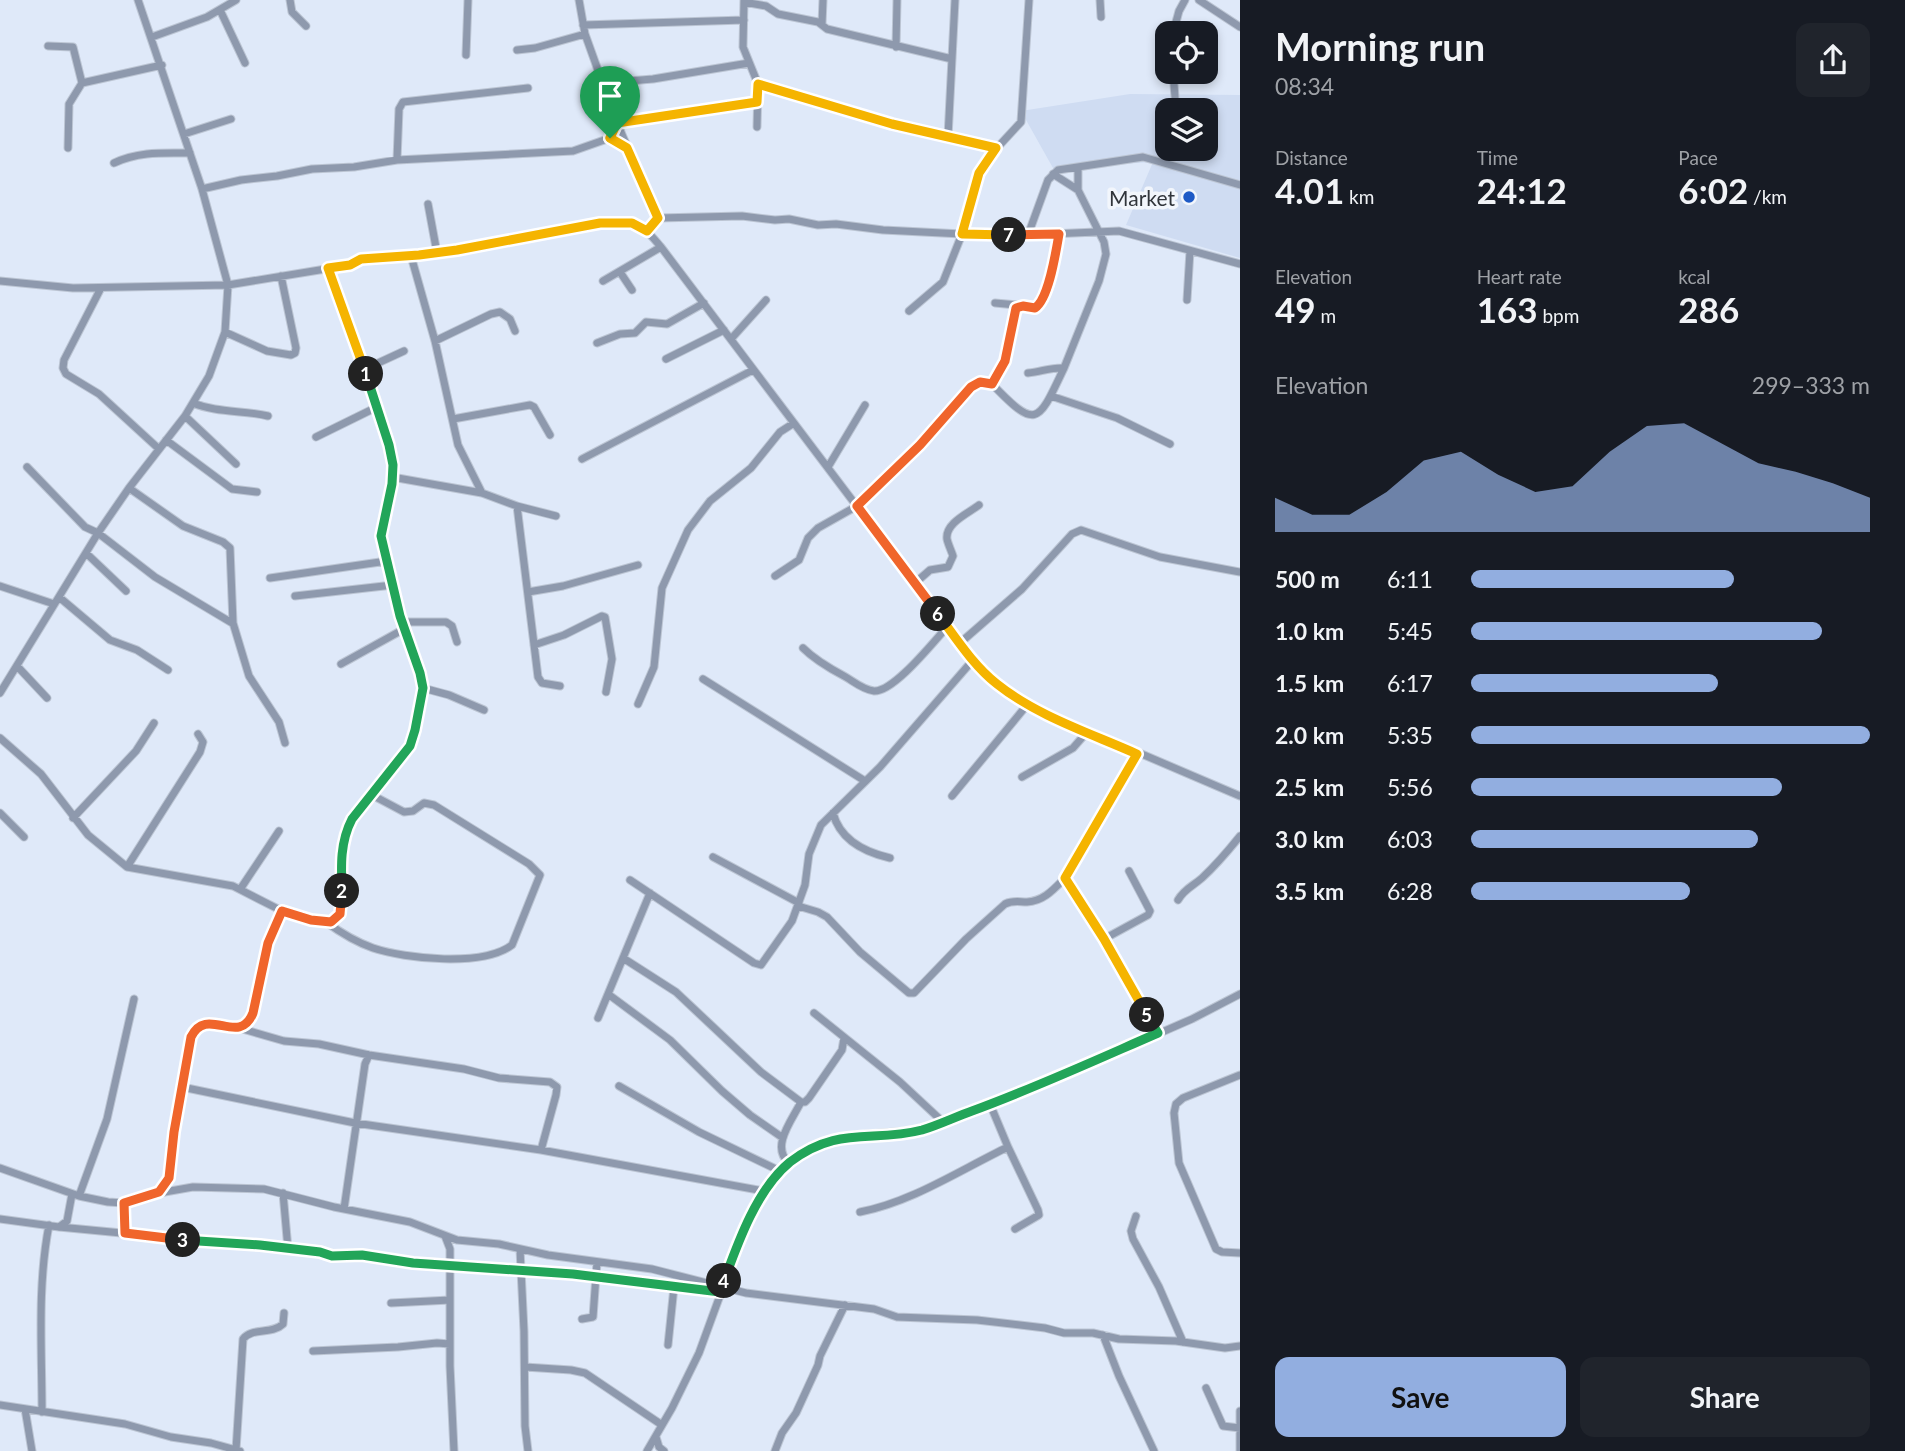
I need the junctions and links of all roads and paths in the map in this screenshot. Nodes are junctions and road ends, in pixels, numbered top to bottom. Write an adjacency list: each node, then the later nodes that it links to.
1 (138, 0): 23 (street)
2 (236, 0): 14 (street)
3 (290, 0): 20 (street)
4 (468, 0): 27 (street)
5 (579, 0): 19 (street)
6 (823, 0): 18 (street)
7 (897, 0): 25 (street)
8 (955, 0): 28 (street)
9 (1029, 0): 47 (street)
10 (1100, 0): 15 (street)
11 (1185, 0): 17 (street)
12 (1199, 0): 21 (street)
13 (744, 1): 16 (street); 18 (street)
14 (220, 10): 23 (street); 30 (street)
15 (1101, 18)
16 (744, 20): 19 (street); 29 (street)
17 (1176, 21)
18 (822, 24): 25 (street)
19 (583, 25): 22 (street)
20 (306, 26)
21 (1240, 27)
22 (585, 34): 26 (street); 33 (street)
23 (152, 37): 31 (street)
24 (48, 46): 32 (street)
25 (896, 47): 28 (street)
26 (517, 51)
27 (466, 55)
28 (952, 59): 43 (street)
29 (749, 63): 33 (street); 34 (street)
30 (245, 64)
31 (162, 65): 32 (street); 42 (street)
32 (82, 83): 45 (street)
33 (604, 83): 40 (street)
34 (758, 84): 38 (street); 43 (street)
35 (1174, 84): 37 (street)
36 (528, 88): 49 (street)
37 (1175, 97)
38 (757, 102): 40 (street); 41 (street)
39 (231, 119): 42 (street)
40 (617, 123): 44 (street); 46 (street)
41 (757, 127)
42 (184, 134): 48 (street)
43 (948, 137): 47 (street)
44 (610, 138): 46 (street); 49 (street)
45 (68, 148)
46 (627, 148): 57 (street)
47 (996, 148): 60 (street)
48 (190, 152): 50 (street); 54 (street)
49 (397, 160): 54 (street)
50 (114, 163)
51 (1078, 167): 52 (street); 53 (street); 55 (street)
52 (1053, 174): 55 (street); 62 (street)
53 (1240, 185)
54 (202, 189): 73 (street)
55 (1078, 190): 59 (street)
56 (428, 204): 65 (street)
57 (658, 218): 58 (street); 60 (street)
58 (647, 231): 63 (street); 65 (street)
59 (1099, 232): 61 (street); 64 (street); 90 (street)
60 (962, 234): 62 (street); 81 (street)
61 (1059, 234): 62 (street); 80 (street)
62 (1028, 235)
63 (661, 247): 69 (street); 78 (street)
64 (1190, 251): 67 (street); 77 (street)
65 (437, 253): 66 (street)
66 (411, 256): 68 (street); 86 (street)
67 (1240, 264)
68 (328, 268): 70 (street); 91 (street)
69 (620, 272): 72 (street); 75 (street)
70 (281, 276): 73 (street); 84 (street)
71 (0, 281): 74 (street)
72 (603, 281)
73 (228, 285): 74 (street); 84 (street)
74 (101, 288): 107 (street)
75 (632, 290)
76 (766, 300): 85 (street)
77 (1187, 300)
78 (704, 303): 82 (street); 87 (street)
79 (995, 303): 80 (street)
80 (1019, 307): 94 (street)
81 (909, 311)
82 (724, 330): 85 (street); 89 (street)
83 (515, 331): 86 (street)
84 (225, 332): 96 (street)
85 (731, 339): 92 (street)
86 (435, 341): 101 (street)
87 (597, 343)
88 (404, 351): 91 (street)
89 (666, 359)
90 (1064, 368): 93 (street); 95 (street)
91 (365, 369): 98 (street)
92 (753, 370): 102 (street); 108 (street)
93 (1028, 373)
94 (992, 384): 95 (street); 118 (street)
95 (1051, 396): 106 (street)
96 (193, 403): 99 (street); 100 (street)
97 (865, 405): 111 (street)
98 (375, 408): 104 (street); 112 (street)
99 (185, 416): 105 (street); 109 (street)
100 (268, 416)
101 (453, 419): 103 (street); 115 (street)
102 (794, 423): 111 (street); 151 (street)
103 (550, 435)
104 (316, 437)
105 (166, 440): 107 (street); 114 (street)
106 (1170, 444)
107 (159, 449): 113 (street)
108 (582, 459)
109 (236, 464)
110 (27, 467): 120 (street)
111 (828, 467): 118 (street)
112 (392, 477): 115 (street); 122 (street)
113 (129, 488): 120 (street); 134 (street)
114 (257, 492)
115 (482, 493): 117 (street)
116 (979, 505): 127 (street)
117 (517, 506): 119 (street); 131 (street)
118 (857, 506): 125 (street); 127 (street)
119 (556, 516)
120 (98, 533): 121 (street); 134 (street)
121 (86, 553): 130 (street); 133 (street)
122 (387, 561): 126 (street); 128 (street)
123 (638, 565): 131 (street)
124 (1240, 572): 138 (street)
125 (775, 576)
126 (270, 578)
127 (915, 583): 136 (street)
128 (393, 584): 132 (street); 135 (street)
129 (0, 586): 133 (street)
130 (126, 591)
131 (528, 592): 139 (street)
132 (295, 596)
133 (57, 601): 143 (street); 144 (street)
134 (233, 624): 158 (street)
135 (403, 625): 137 (street); 142 (street); 147 (street)
136 (948, 626): 138 (street); 140 (street)
137 (457, 642)
138 (960, 643): 141 (street)
139 (534, 645): 146 (street); 148 (street)
140 (803, 648)
141 (973, 660): 152 (street); 161 (street)
142 (341, 664)
143 (17, 666): 149 (street); 150 (street)
144 (168, 670)
145 (703, 679): 161 (street)
146 (560, 686)
147 (423, 688): 153 (street); 162 (street)
148 (606, 692)
149 (0, 694)
150 (47, 698)
151 (638, 704)
152 (1027, 705): 155 (street); 163 (street)
153 (484, 710)
154 (155, 723): 167 (street)
155 (1087, 732): 159 (street); 160 (street)
156 (198, 734): 173 (street)
157 (0, 738): 167 (street)
158 (285, 743)
159 (1137, 754): 164 (street); 175 (street)
160 (1022, 778)
161 (865, 781): 166 (street)
162 (372, 795): 182 (street); 182 (street)
163 (952, 796)
164 (1240, 796)
165 (0, 813): 170 (street)
166 (833, 813): 172 (street); 180 (street)
167 (73, 818): 173 (street)
168 (279, 831): 177 (street)
169 (1240, 836): 179 (street)
170 (24, 838)
171 (713, 857): 180 (street)
172 (890, 858)
173 (127, 867): 177 (street)
174 (1129, 871): 183 (street)
175 (1065, 878): 180 (street); 183 (street)
176 (630, 880): 178 (street)
177 (241, 888): 181 (street)
178 (650, 893): 180 (street); 184 (street)
179 (1178, 900)
180 (799, 905)
181 (282, 911): 182 (street); 190 (street)
182 (325, 922)
183 (1104, 939): 193 (street)
184 (623, 958): 185 (street); 203 (street)
185 (608, 994): 189 (street); 207 (street)
186 (1240, 994): 193 (street)
187 (134, 999): 218 (street)
188 (814, 1013): 194 (street)
189 (598, 1018)
190 (247, 1023): 191 (street); 192 (street)
191 (239, 1028): 192 (street); 202 (street)
192 (254, 1033): 197 (street)
193 (1158, 1033): 204 (street)
194 (844, 1038): 195 (street); 196 (street)
195 (853, 1045): 196 (street); 205 (street)
196 (842, 1050): 203 (street)
197 (359, 1052): 198 (street); 199 (street)
198 (369, 1055): 199 (street); 209 (street)
199 (365, 1064): 206 (street)
200 (1240, 1075): 235 (street)
201 (619, 1086): 212 (street)
202 (182, 1087): 206 (street); 213 (street)
203 (801, 1102): 207 (street)
204 (990, 1104): 205 (street); 208 (street)
205 (943, 1122): 210 (street)
206 (355, 1123): 209 (street); 220 (street)
207 (783, 1138): 210 (street)
208 (1008, 1147): 221 (street); 228 (street)
209 (541, 1150): 215 (street)
210 (789, 1163): 212 (street)
211 (0, 1168): 218 (street)
212 (780, 1171): 215 (street)
213 (169, 1178): 214 (street); 216 (street)
214 (182, 1188): 216 (street); 217 (street)
215 (764, 1191): 241 (street)
216 (159, 1192): 219 (street)
217 (283, 1193): 220 (street); 232 (street)
218 (76, 1195): 219 (street); 224 (street)
219 (124, 1203): 229 (street)
220 (344, 1209): 230 (street)
221 (860, 1212)
222 (1136, 1216): 250 (street)
223 (0, 1219): 225 (street)
224 (67, 1221): 226 (street); 227 (street)
225 (49, 1225): 226 (street); 260 (street)
226 (60, 1227): 227 (street)
227 (74, 1229): 229 (street)
228 (1015, 1229)
229 (125, 1233): 232 (street)
230 (445, 1236): 231 (street); 233 (street)
231 (457, 1240): 233 (street); 234 (street)
232 (288, 1249): 237 (street)
233 (450, 1249): 237 (street)
234 (520, 1249): 236 (street); 238 (street)
235 (1240, 1253)
236 (597, 1262): 239 (street); 241 (street)
237 (450, 1264): 238 (street); 242 (street)
238 (520, 1271): 239 (street); 255 (street)
239 (596, 1276): 240 (street); 248 (street)
240 (674, 1287): 241 (street); 252 (street)
241 (721, 1289): 244 (street); 261 (street)
242 (450, 1300): 243 (street); 251 (street)
243 (391, 1303)
244 (833, 1304): 245 (street); 247 (street)
245 (845, 1305): 247 (street); 249 (street)
246 (284, 1313): 265 (street)
247 (840, 1315): 270 (street)
248 (582, 1319)
249 (1103, 1335): 250 (street); 271 (street)
250 (1183, 1342): 253 (street)
251 (450, 1344): 254 (street); 268 (street)
252 (668, 1345)
253 (1240, 1346)
254 (313, 1351)
255 (525, 1367): 261 (street); 269 (street)
256 (1206, 1388): 262 (street)
257 (0, 1405): 258 (street)
258 (25, 1409): 260 (street); 267 (street)
259 (1240, 1411): 262 (street)
260 (42, 1412): 265 (street)
261 (662, 1425): 263 (street)
262 (1240, 1428): 272 (street)
263 (656, 1437): 264 (street); 266 (street)
264 (662, 1449): 266 (street)
265 (238, 1450)
266 (648, 1450)
267 (33, 1451)
268 (454, 1451)
269 (528, 1451)
270 (775, 1451)
271 (1154, 1451)
272 (1240, 1451)

